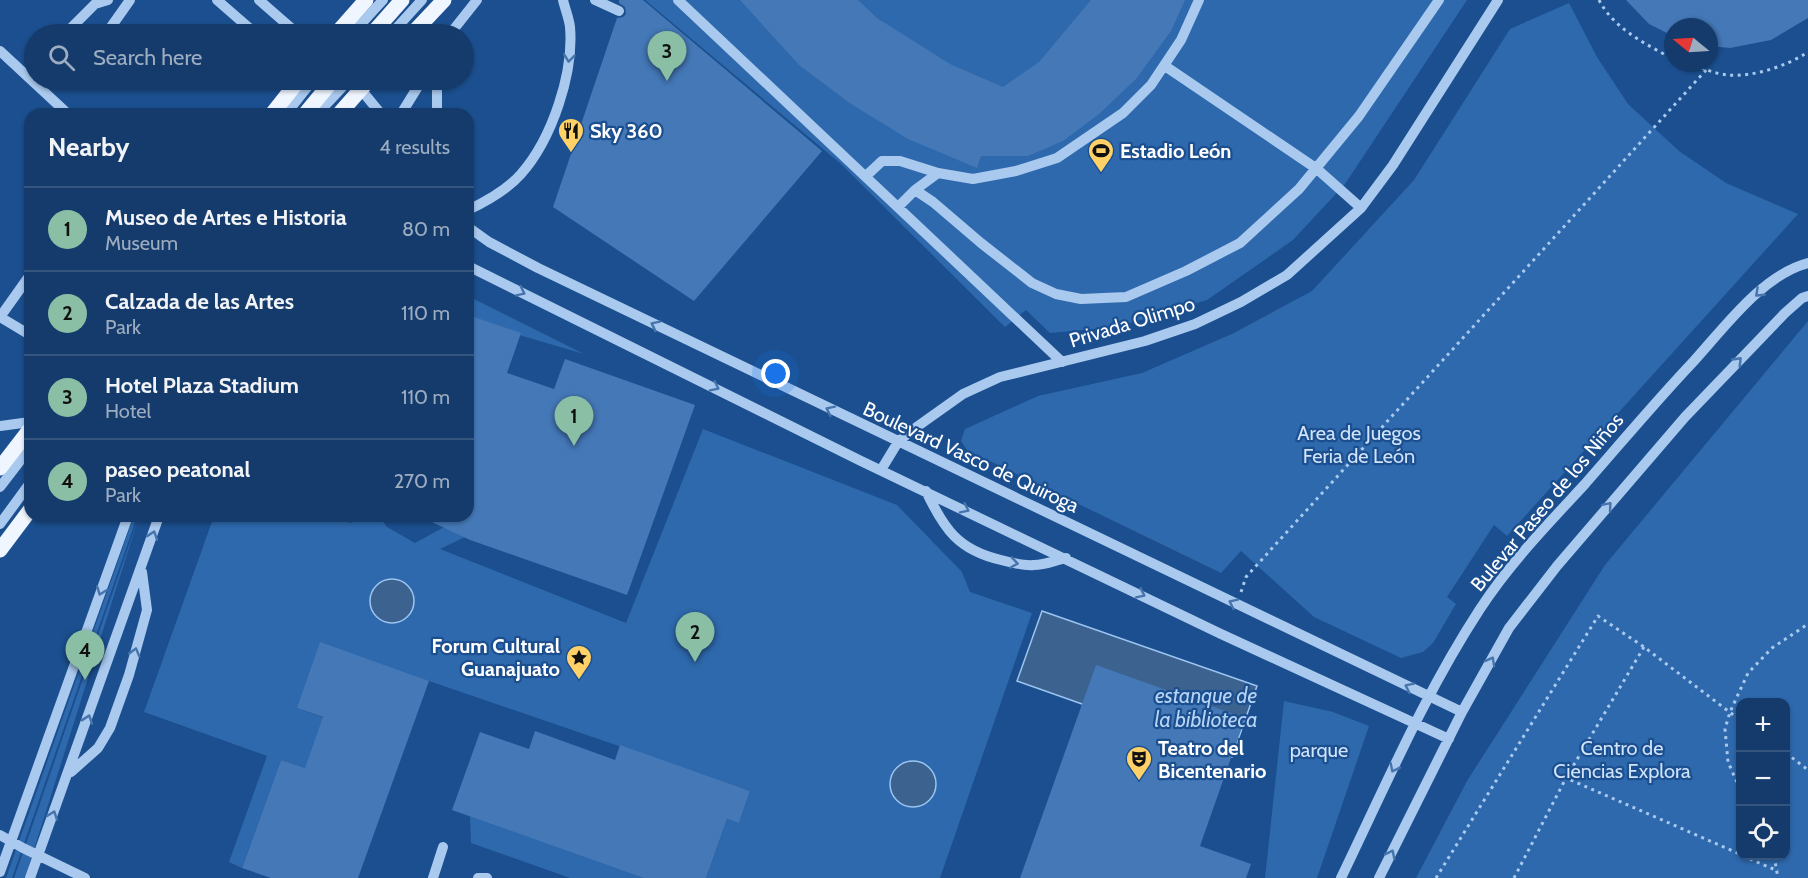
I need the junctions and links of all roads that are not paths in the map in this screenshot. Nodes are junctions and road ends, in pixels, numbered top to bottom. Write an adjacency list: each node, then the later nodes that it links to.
1 (110, 0): 16 (street); 18 (street)
2 (217, 0): 20 (street)
3 (259, 0): 21 (street)
4 (366, 0): 22 (main road)
5 (383, 0): 23 (street)
6 (402, 0): 24 (main road)
7 (422, 0): 25 (street)
8 (444, 0): 26 (main road)
9 (477, 0): 27 (street)
10 (563, 0): 55 (street, one-way to 55)
11 (595, 0): 17 (street)
12 (678, 0): 53 (street)
13 (1199, 0): 29 (street)
14 (1439, 0): 51 (street)
15 (1498, 0): 57 (street, Privada Olimpo)
16 (128, 3): 19 (street)
17 (619, 11)
18 (75, 24)
19 (113, 24)
20 (245, 24)
21 (287, 24)
22 (345, 24)
23 (361, 24)
24 (381, 24)
25 (400, 24)
26 (421, 24)
27 (458, 24)
28 (0, 51): 30 (street)
29 (1165, 66): 51 (street); 52 (street)
30 (24, 73)
31 (42, 90): 41 (street)
32 (296, 90): 42 (main road)
33 (300, 90): 43 (street)
34 (307, 90): 44 (street)
35 (326, 90): 45 (main road)
36 (346, 90): 46 (street)
37 (353, 90): 47 (main road)
38 (364, 90): 48 (street)
39 (416, 90): 49 (street)
40 (437, 90): 50 (street)
41 (62, 108)
42 (278, 108)
43 (289, 108)
44 (311, 108)
45 (315, 108)
46 (318, 108)
47 (343, 108)
48 (377, 108)
49 (405, 108)
50 (436, 108)
51 (1317, 169): 54 (street); 57 (street)
52 (938, 173): 53 (street); 54 (street)
53 (866, 176): 56 (street)
54 (915, 190): 56 (street)
55 (474, 207)
56 (898, 207): 65 (street)
57 (1361, 208): 65 (street, Privada Olimpo)
58 (474, 231): 69 (street, Boulevard Vasco de Quiroga, one-way to 58)
59 (1808, 263): 83 (street, Bulevar Paseo de los Niños, one-way to 83)
60 (474, 269): 72 (street, one-way to 72)
61 (24, 283): 63 (street)
62 (1808, 296): 84 (street, one-way to 62)
63 (0, 317): 64 (street)
64 (24, 331)
65 (1062, 362): 69 (street, Privada Olimpo)
66 (24, 423): 67 (street)
67 (0, 426)
68 (24, 437): 71 (main road)
69 (898, 442): 72 (street, Privada Olimpo); 83 (street, Boulevard Vasco de Quiroga, one-way to 69)
70 (24, 456): 73 (street)
71 (0, 468)
72 (881, 470): 75 (street)
73 (0, 487)
74 (24, 491): 79 (street)
75 (926, 491): 81 (street, one-way to 81); 81 (street, one-way to 81)
76 (24, 518): 80 (main road)
77 (126, 522): 89 (street, one-way to 89)
78 (157, 522): 82 (street, one-way to 78)
79 (0, 524)
80 (0, 550)
81 (1066, 558): 85 (street, one-way to 85)
82 (141, 568): 87 (street, one-way to 82); 87 (street, one-way to 82)
83 (1428, 696): 84 (street, Boulevard Vasco de Quiroga); 85 (street, Bulevar Paseo de los Niños)
84 (1462, 712): 86 (street)
85 (1415, 725): 86 (street); 98 (street, Bulevar Paseo de los Niños, one-way to 98)
86 (1449, 739): 99 (street, one-way to 86)
87 (69, 774): 91 (street, one-way to 87)
88 (0, 835): 89 (street)
89 (11, 842): 91 (street); 92 (street)
90 (443, 847): 95 (street)
91 (38, 856): 93 (street); 94 (street)
92 (0, 872)
93 (30, 878)
94 (85, 878)
95 (433, 878)
96 (478, 878): 97 (street)
97 (487, 878)
98 (1341, 878)
99 (1379, 878)

